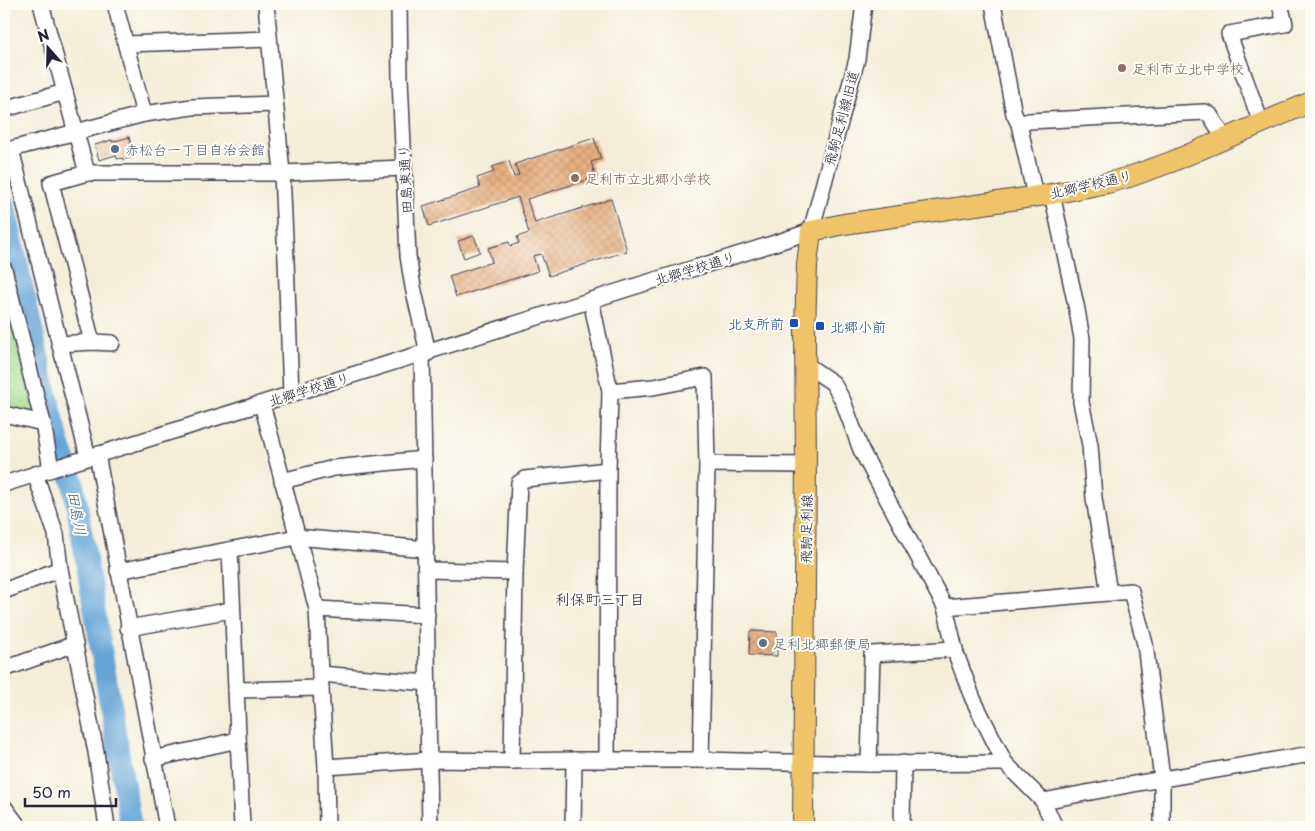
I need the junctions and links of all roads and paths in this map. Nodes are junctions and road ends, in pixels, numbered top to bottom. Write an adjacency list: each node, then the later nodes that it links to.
1 (41, 4): 10 (street)
2 (115, 4): 9 (street)
3 (266, 4): 8 (street)
4 (399, 4): 20 (street, 田島東通り)
5 (864, 4): 24 (street, 飛駒足利線旧道)
6 (993, 4): 16 (street)
7 (1280, 4): 15 (street)
8 (269, 38): 9 (street); 12 (street)
9 (126, 44): 14 (street)
10 (65, 92): 13 (street); 17 (street)
11 (1311, 102): 15 (main road, 北郷学校通り)
12 (275, 104): 14 (street); 22 (street)
13 (4, 109)
14 (144, 114): 17 (street)
15 (1261, 123): 18 (main road, 北郷学校通り)
16 (1019, 124): 18 (street); 23 (street)
17 (76, 132): 19 (street); 21 (street)
18 (1225, 139): 23 (main road, 北郷学校通り)
19 (6, 151): 29 (street)
20 (404, 168): 22 (street); 30 (street, 田島東通り)
21 (87, 173): 22 (street); 27 (street)
22 (282, 173): 33 (street)
23 (1044, 195): 24 (main road, 北郷学校通り); 54 (street)
24 (811, 231): 26 (street, 北郷学校通り); 31 (main road, 飛駒足利線)
25 (4, 269): 36 (street)
26 (590, 300): 30 (street, 北郷学校通り); 32 (street)
27 (92, 342): 28 (street); 29 (street)
28 (112, 343)
29 (60, 344): 37 (street)
30 (425, 353): 33 (street, 北郷学校通り); 38 (street, 田島東通り)
31 (805, 364): 40 (main road, 飛駒足利線); 55 (street)
32 (610, 391): 39 (street); 42 (street)
33 (291, 395): 34 (street, 北郷学校通り)
34 (262, 404): 37 (street, 北郷学校通り); 44 (street)
35 (4, 414): 36 (street)
36 (43, 423): 41 (street)
37 (89, 457): 41 (street, 北郷学校通り); 51 (street)
38 (424, 458): 44 (street); 47 (street, 田島東通り)
39 (707, 464): 40 (street); 72 (street)
40 (806, 465): 74 (main road, 飛駒足利線)
41 (53, 468): 43 (street)
42 (608, 470): 52 (street); 71 (street)
43 (34, 474): 45 (street); 49 (street)
44 (282, 481): 46 (street)
45 (4, 484)
46 (297, 537): 47 (street); 48 (street); 56 (street)
47 (426, 549): 50 (street, 田島東通り)
48 (230, 550): 51 (street); 57 (street)
49 (60, 569): 53 (street); 60 (street)
50 (426, 570): 52 (street); 58 (street, 田島東通り)
51 (118, 571): 59 (street)
52 (515, 572): 73 (street)
53 (4, 591)
54 (1109, 593): 55 (street); 79 (street)
55 (945, 608): 61 (street)
56 (317, 609): 58 (street); 63 (street)
57 (232, 610): 59 (street); 65 (street)
58 (427, 615): 64 (street, 田島東通り)
59 (128, 628): 68 (street)
60 (76, 644): 62 (street); 85 (street)
61 (955, 650): 76 (street); 77 (street)
62 (4, 669)
63 (320, 681): 64 (street); 65 (street); 78 (street)
64 (428, 683): 69 (street, 田島東通り)
65 (236, 690): 66 (street)
66 (238, 740): 68 (street); 87 (street)
67 (1311, 754): 79 (street)
68 (153, 759): 86 (street)
69 (429, 760): 73 (street); 78 (street); 89 (street, 田島東通り)
70 (574, 760): 71 (street); 73 (street); 90 (street)
71 (606, 760): 72 (street)
72 (701, 760): 74 (street)
73 (512, 761)
74 (803, 762): 77 (street); 91 (main road, 飛駒足利線)
75 (904, 763): 76 (street); 77 (street); 92 (street)
76 (1006, 763): 80 (street)
77 (869, 764)
78 (326, 767): 88 (street)
79 (1162, 779): 80 (street); 94 (street)
80 (1043, 801): 93 (street)
81 (4, 807): 84 (street)
82 (4, 812): 83 (street)
83 (10, 827)
84 (20, 827)
85 (107, 827)
86 (167, 827)
87 (242, 827)
88 (327, 827)
89 (430, 827)
90 (573, 827)
91 (803, 827)
92 (902, 827)
93 (1055, 827)
94 (1162, 827)

